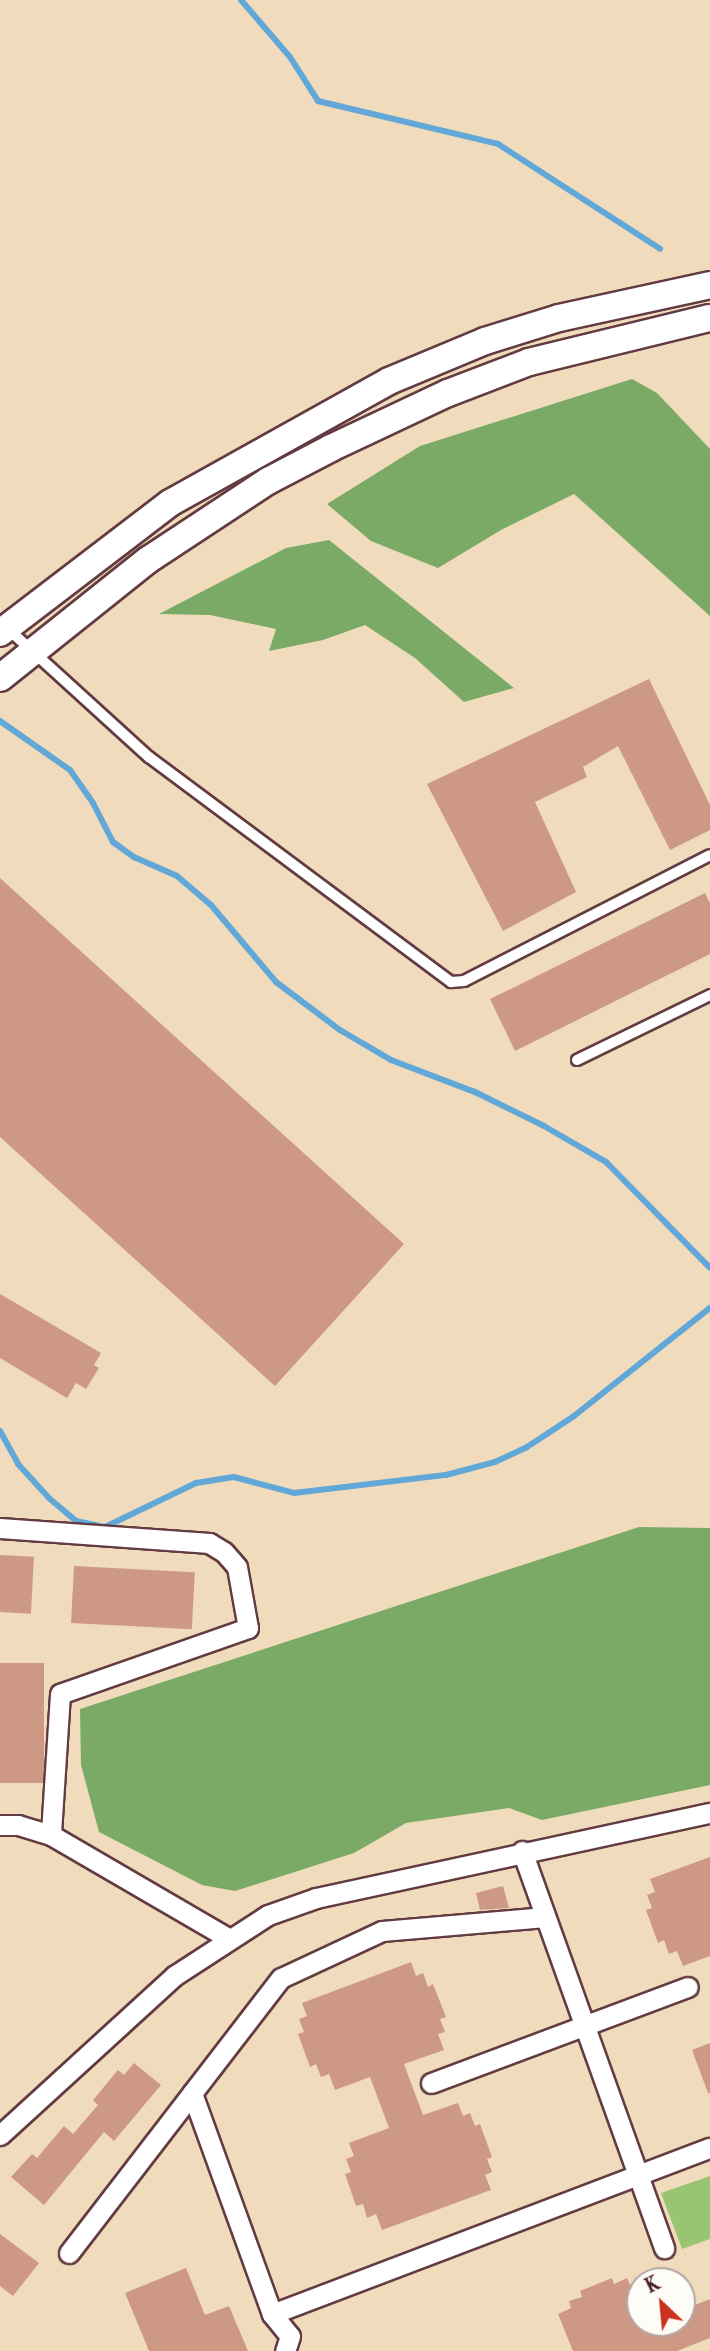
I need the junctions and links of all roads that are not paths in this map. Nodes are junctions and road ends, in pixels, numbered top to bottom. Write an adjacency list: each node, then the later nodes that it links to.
1 (710, 285): 3 (street)
2 (710, 318): 4 (street)
3 (4, 630): 4 (lane)
4 (32, 652): 5 (street); 6 (lane)
5 (0, 678)
6 (710, 855)
7 (710, 995): 8 (lane)
8 (577, 1060)
9 (0, 1528): 12 (street)
10 (710, 1812): 13 (street)
11 (0, 1825): 12 (street)
12 (51, 1835): 15 (street)
13 (522, 1851): 14 (street); 15 (street)
14 (545, 1917): 17 (street); 19 (street)
15 (228, 1938): 20 (street)
16 (688, 1987): 17 (street)
17 (584, 2026): 18 (street); 22 (street)
18 (431, 2083)
19 (192, 2093): 24 (street); 25 (street)
20 (0, 2135)
21 (710, 2148): 22 (street)
22 (638, 2176): 23 (street); 25 (street)
23 (664, 2248)
24 (69, 2253)
25 (272, 2314): 26 (street)
26 (285, 2351)

